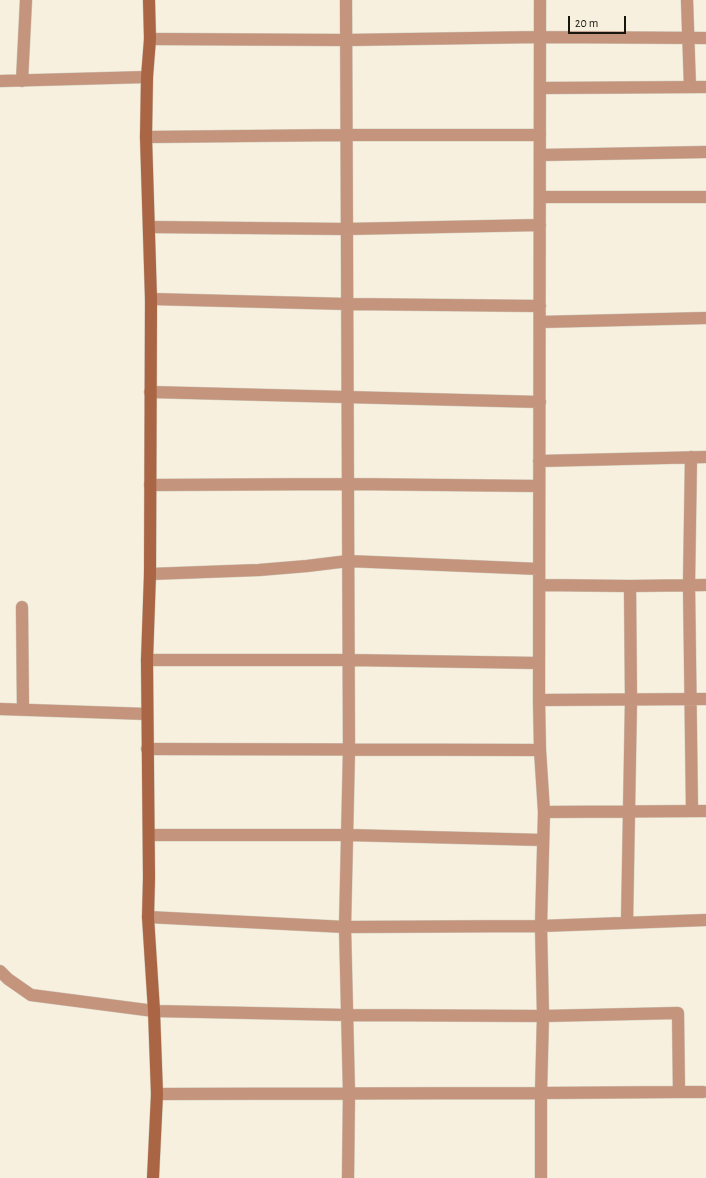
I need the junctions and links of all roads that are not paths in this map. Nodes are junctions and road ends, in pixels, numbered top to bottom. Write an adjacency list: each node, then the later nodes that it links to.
1 (26, 0): 13 (street)
2 (149, 0): 9 (street)
3 (346, 0): 10 (street)
4 (540, 0): 6 (street)
5 (687, 0): 7 (street)
6 (540, 37): 7 (street); 10 (street); 16 (street)
7 (689, 38): 8 (street); 14 (street)
8 (706, 38)
9 (150, 39): 10 (street); 11 (street)
10 (347, 40): 17 (street)
11 (147, 77): 13 (street); 19 (street)
12 (0, 81): 13 (street)
13 (22, 81)
14 (690, 87): 15 (street); 16 (street)
15 (706, 87)
16 (540, 88): 18 (street)
17 (346, 134): 18 (street); 19 (street); 26 (street)
18 (540, 135): 21 (street)
19 (146, 138): 25 (street)
20 (706, 152): 21 (street)
21 (540, 155): 23 (street)
22 (706, 196): 23 (street)
23 (540, 197): 24 (street)
24 (540, 224): 26 (street); 29 (street)
25 (149, 227): 26 (street); 27 (street)
26 (346, 229): 28 (street)
27 (151, 299): 28 (street); 32 (street)
28 (347, 304): 29 (street); 33 (street)
29 (540, 306): 31 (street)
30 (706, 318): 31 (street)
31 (540, 322): 34 (street)
32 (150, 392): 33 (street); 39 (street)
33 (347, 397): 34 (street); 38 (street)
34 (540, 402): 37 (street)
35 (690, 457): 36 (street); 37 (street); 44 (street)
36 (706, 457)
37 (539, 462): 40 (street)
38 (347, 484): 39 (street); 40 (street); 41 (street)
39 (150, 485): 43 (street)
40 (539, 486): 42 (street)
41 (348, 561): 42 (street); 43 (street); 50 (street)
42 (539, 569): 45 (street)
43 (150, 574): 49 (street)
44 (689, 584): 46 (street); 47 (street); 52 (street)
45 (539, 585): 47 (street); 51 (street)
46 (706, 585)
47 (630, 586): 55 (street)
48 (22, 607): 57 (street)
49 (147, 660): 50 (street); 58 (street)
50 (348, 660): 51 (street); 60 (street)
51 (539, 663): 54 (street)
52 (690, 698): 53 (street); 55 (street); 63 (street)
53 (706, 699)
54 (539, 700): 55 (street); 61 (street)
55 (630, 700): 62 (street)
56 (0, 709): 57 (street)
57 (23, 710): 58 (street)
58 (147, 714): 59 (street)
59 (147, 749): 60 (street); 66 (street)
60 (349, 750): 61 (street); 67 (street)
61 (540, 750): 65 (street)
62 (628, 811): 63 (street); 65 (street); 71 (street)
63 (692, 811): 64 (street)
64 (706, 811)
65 (544, 812): 68 (street)
66 (149, 835): 67 (street); 69 (street)
67 (347, 835): 68 (street); 73 (street)
68 (543, 840): 72 (street)
69 (148, 917): 73 (street); 75 (street)
70 (706, 920): 71 (street)
71 (627, 923): 72 (street)
72 (541, 926): 73 (street); 77 (street)
73 (345, 927): 76 (street)
74 (0, 971): 75 (street)
75 (154, 1011): 76 (street); 81 (street)
76 (347, 1015): 77 (street); 80 (street)
77 (543, 1016): 78 (street); 82 (street)
78 (679, 1092): 79 (street); 82 (street)
79 (703, 1092)
80 (349, 1093): 81 (street); 82 (street); 84 (street)
81 (157, 1094): 83 (street)
82 (541, 1094): 85 (street)
83 (153, 1178)
84 (348, 1178)
85 (541, 1178)

